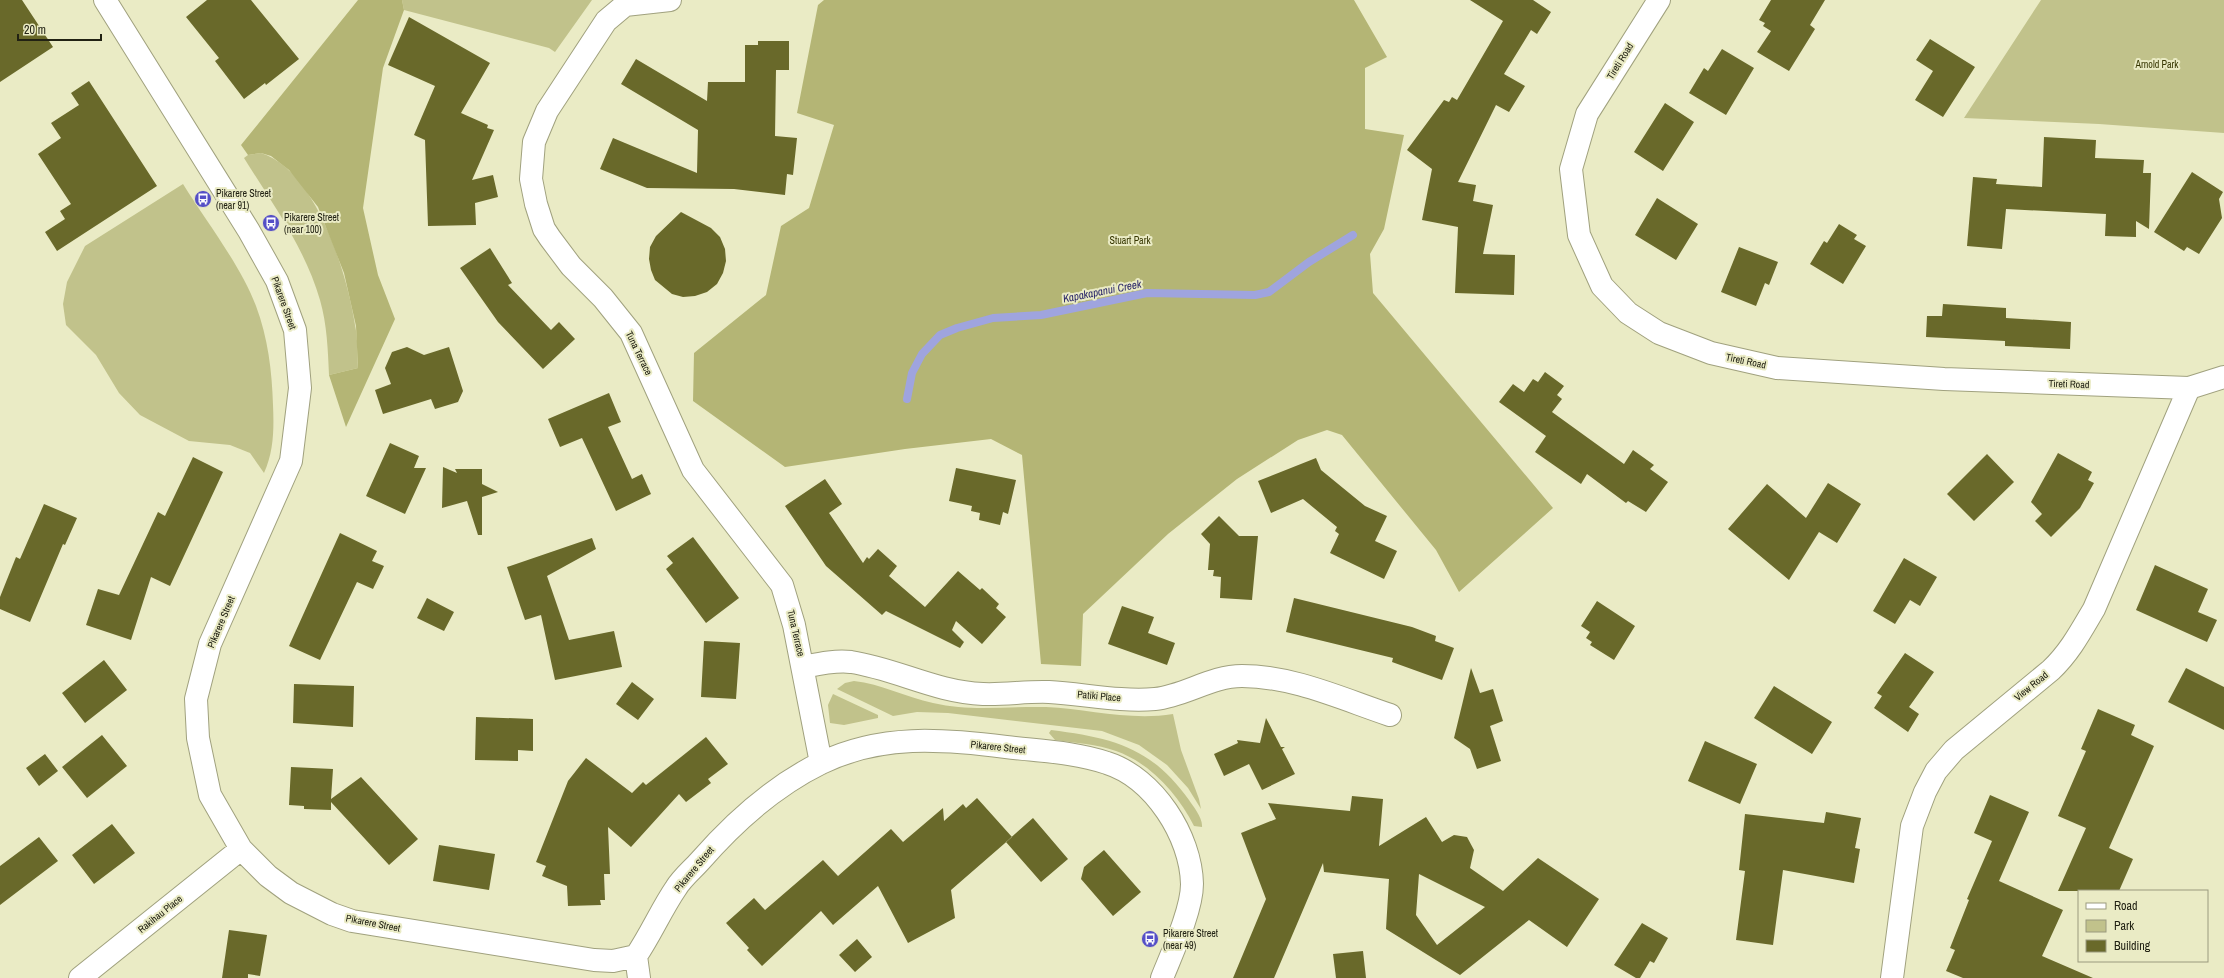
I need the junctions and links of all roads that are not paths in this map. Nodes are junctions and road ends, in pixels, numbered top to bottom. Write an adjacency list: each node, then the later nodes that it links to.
1 (105, 0): 9 (street, Pikarere Street)
2 (670, 0): 6 (street, Tuna Terrace)
3 (1659, 0): 5 (street, Tireti Road)
4 (2224, 377): 5 (street, Tireti Road)
5 (2189, 388): 14 (street, View Road)
6 (803, 667): 7 (street, Patiki Place); 8 (street, Tuna Terrace)
7 (1390, 715)
8 (822, 763): 10 (street, Pikarere Street); 13 (street, Pikarere Street)
9 (241, 849): 10 (street, Pikarere Street); 11 (street, Rakihau Place)
10 (636, 956): 12 (street)
11 (80, 978)
12 (638, 978)
13 (1162, 978)
14 (1892, 978)

